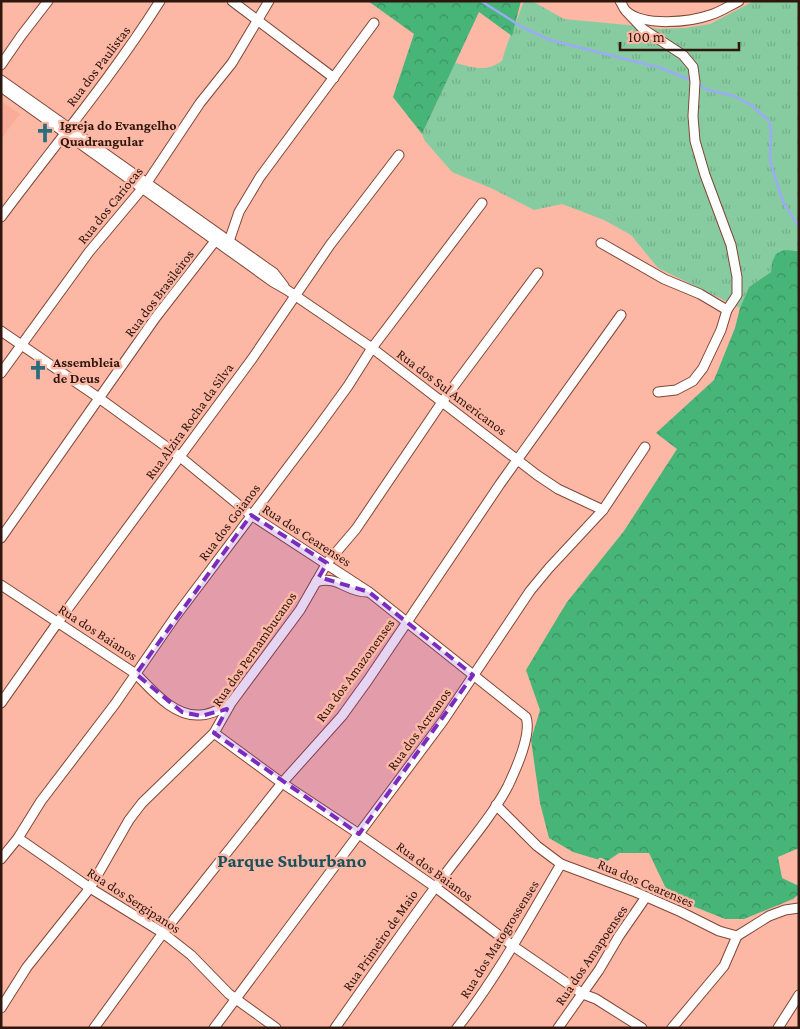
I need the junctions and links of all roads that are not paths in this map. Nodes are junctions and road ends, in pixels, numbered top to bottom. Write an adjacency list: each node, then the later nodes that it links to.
1 (48, 1): 10 (street)
2 (160, 1): 14 (street, Rua dos Paulistas)
3 (232, 1): 8 (street)
4 (269, 1): 8 (street, Rua dos Cariocas)
5 (620, 1): 7 (street)
6 (738, 1): 7 (street)
7 (627, 12): 24 (street)
8 (257, 20): 11 (street); 16 (street, Rua dos Cariocas)
9 (374, 23): 11 (street)
10 (1, 65)
11 (334, 78): 21 (street)
12 (1, 80): 14 (street, Rua dos Sul Americanos)
13 (1, 87): 14 (street, Rua dos Sul Americanos)
14 (67, 130): 16 (street, Rua dos Sul Americanos); 18 (street, Rua dos Paulistas)
15 (399, 155): 23 (street, Rua Alzira Rocha da Silva)
16 (144, 186): 19 (street, Rua dos Sul Americanos); 27 (street, Rua dos Cariocas)
17 (482, 202): 28 (street, Rua dos Goianos)
18 (1, 218)
19 (217, 238): 21 (street, Rua dos Sul Americanos); 31 (street, Rua dos Brasileiros)
20 (601, 242): 24 (street)
21 (227, 245): 23 (street, Rua dos Sul Americanos)
22 (538, 273): 32 (street, Rua dos Pernambucanos)
23 (296, 296): 28 (street, Rua dos Sul Americanos); 34 (street, Rua Alzira Rocha da Silva)
24 (727, 310): 30 (street)
25 (621, 314): 35 (street, Rua dos Amazonenses)
26 (1, 331): 27 (street, Rua dos Cearenses)
27 (22, 345): 29 (street, Rua dos Cariocas); 31 (street, Rua dos Cearenses)
28 (372, 348): 32 (street, Rua dos Sul Americanos); 37 (street, Rua dos Goianos)
29 (1, 373)
30 (658, 392)
31 (99, 398): 34 (street, Rua dos Cearenses); 38 (street, Rua dos Brasileiros)
32 (442, 402): 35 (street, Rua dos Sul Americanos); 39 (street, Rua dos Pernambucanos)
33 (646, 447): 36 (street, Rua dos Acreanos)
34 (180, 456): 37 (street, Rua dos Cearenses); 43 (street, Rua Alzira Rocha da Silva)
35 (518, 460): 36 (street, Rua dos Sul Americanos); 44 (street, Rua dos Amazonenses)
36 (603, 510): 46 (street, Rua dos Acreanos)
37 (251, 516): 39 (street, Rua dos Cearenses); 45 (street, Rua dos Goianos)
38 (1, 538)
39 (327, 563): 40 (street, Rua dos Pernambucanos); 42 (street, Rua dos Cearenses)
40 (316, 582): 42 (street); 48 (street, Rua dos Pernambucanos)
41 (1, 585): 43 (street, Rua dos Baianos)
42 (369, 592): 44 (street, Rua dos Cearenses)
43 (58, 622): 45 (street, Rua dos Baianos); 47 (street, Rua Alzira Rocha da Silva)
44 (407, 622): 46 (street, Rua dos Cearenses); 51 (street, Rua dos Amazonenses)
45 (136, 674): 48 (street, Rua dos Baianos); 54 (street, Rua dos Goianos)
46 (474, 675): 49 (street, Rua dos Cearenses); 53 (street, Rua dos Acreanos)
47 (1, 703)
48 (231, 703): 50 (street, Rua dos Pernambucanos)
49 (523, 713): 52 (street, Rua Primeiro de Maio)
50 (214, 733): 51 (street, Rua dos Baianos); 58 (street, Rua dos Pernambucanos)
51 (282, 783): 53 (street, Rua dos Baianos); 61 (street, Rua dos Amazonenses)
52 (496, 805): 56 (street, Rua dos Cearenses); 57 (street, Rua Primeiro de Maio)
53 (359, 834): 57 (street, Rua dos Baianos); 66 (street, Rua dos Acreanos)
54 (18, 838): 55 (street, Rua dos Goianos); 58 (street, Rua dos Sergipanos)
55 (1, 859)
56 (561, 864): 59 (street, Rua dos Cearenses); 63 (street, Rua dos Matogrossenses)
57 (435, 887): 63 (street, Rua dos Baianos); 71 (street, Rua Primeiro de Maio)
58 (90, 888): 61 (street, Rua dos Sergipanos); 67 (street, Rua dos Pernambucanos)
59 (646, 897): 62 (street, Rua dos Cearenses); 64 (street, Rua dos Amapoenses)
60 (799, 908): 62 (street)
61 (163, 933): 66 (street, Rua dos Sergipanos); 68 (street, Rua dos Amazonenses)
62 (737, 936): 75 (street)
63 (513, 946): 64 (street, Rua dos Baianos); 72 (street, Rua dos Matogrossenses)
64 (583, 994): 73 (street, Rua dos Amapoenses); 74 (street, Rua dos Baianos)
65 (799, 995): 76 (street)
66 (235, 998): 69 (street, Rua dos Acreanos); 70 (street, Rua dos Sergipanos)
67 (1, 1008)
68 (94, 1028)
69 (214, 1028)
70 (276, 1028)
71 (335, 1028)
72 (457, 1028)
73 (558, 1028)
74 (642, 1028)
75 (672, 1028)
76 (778, 1028)

